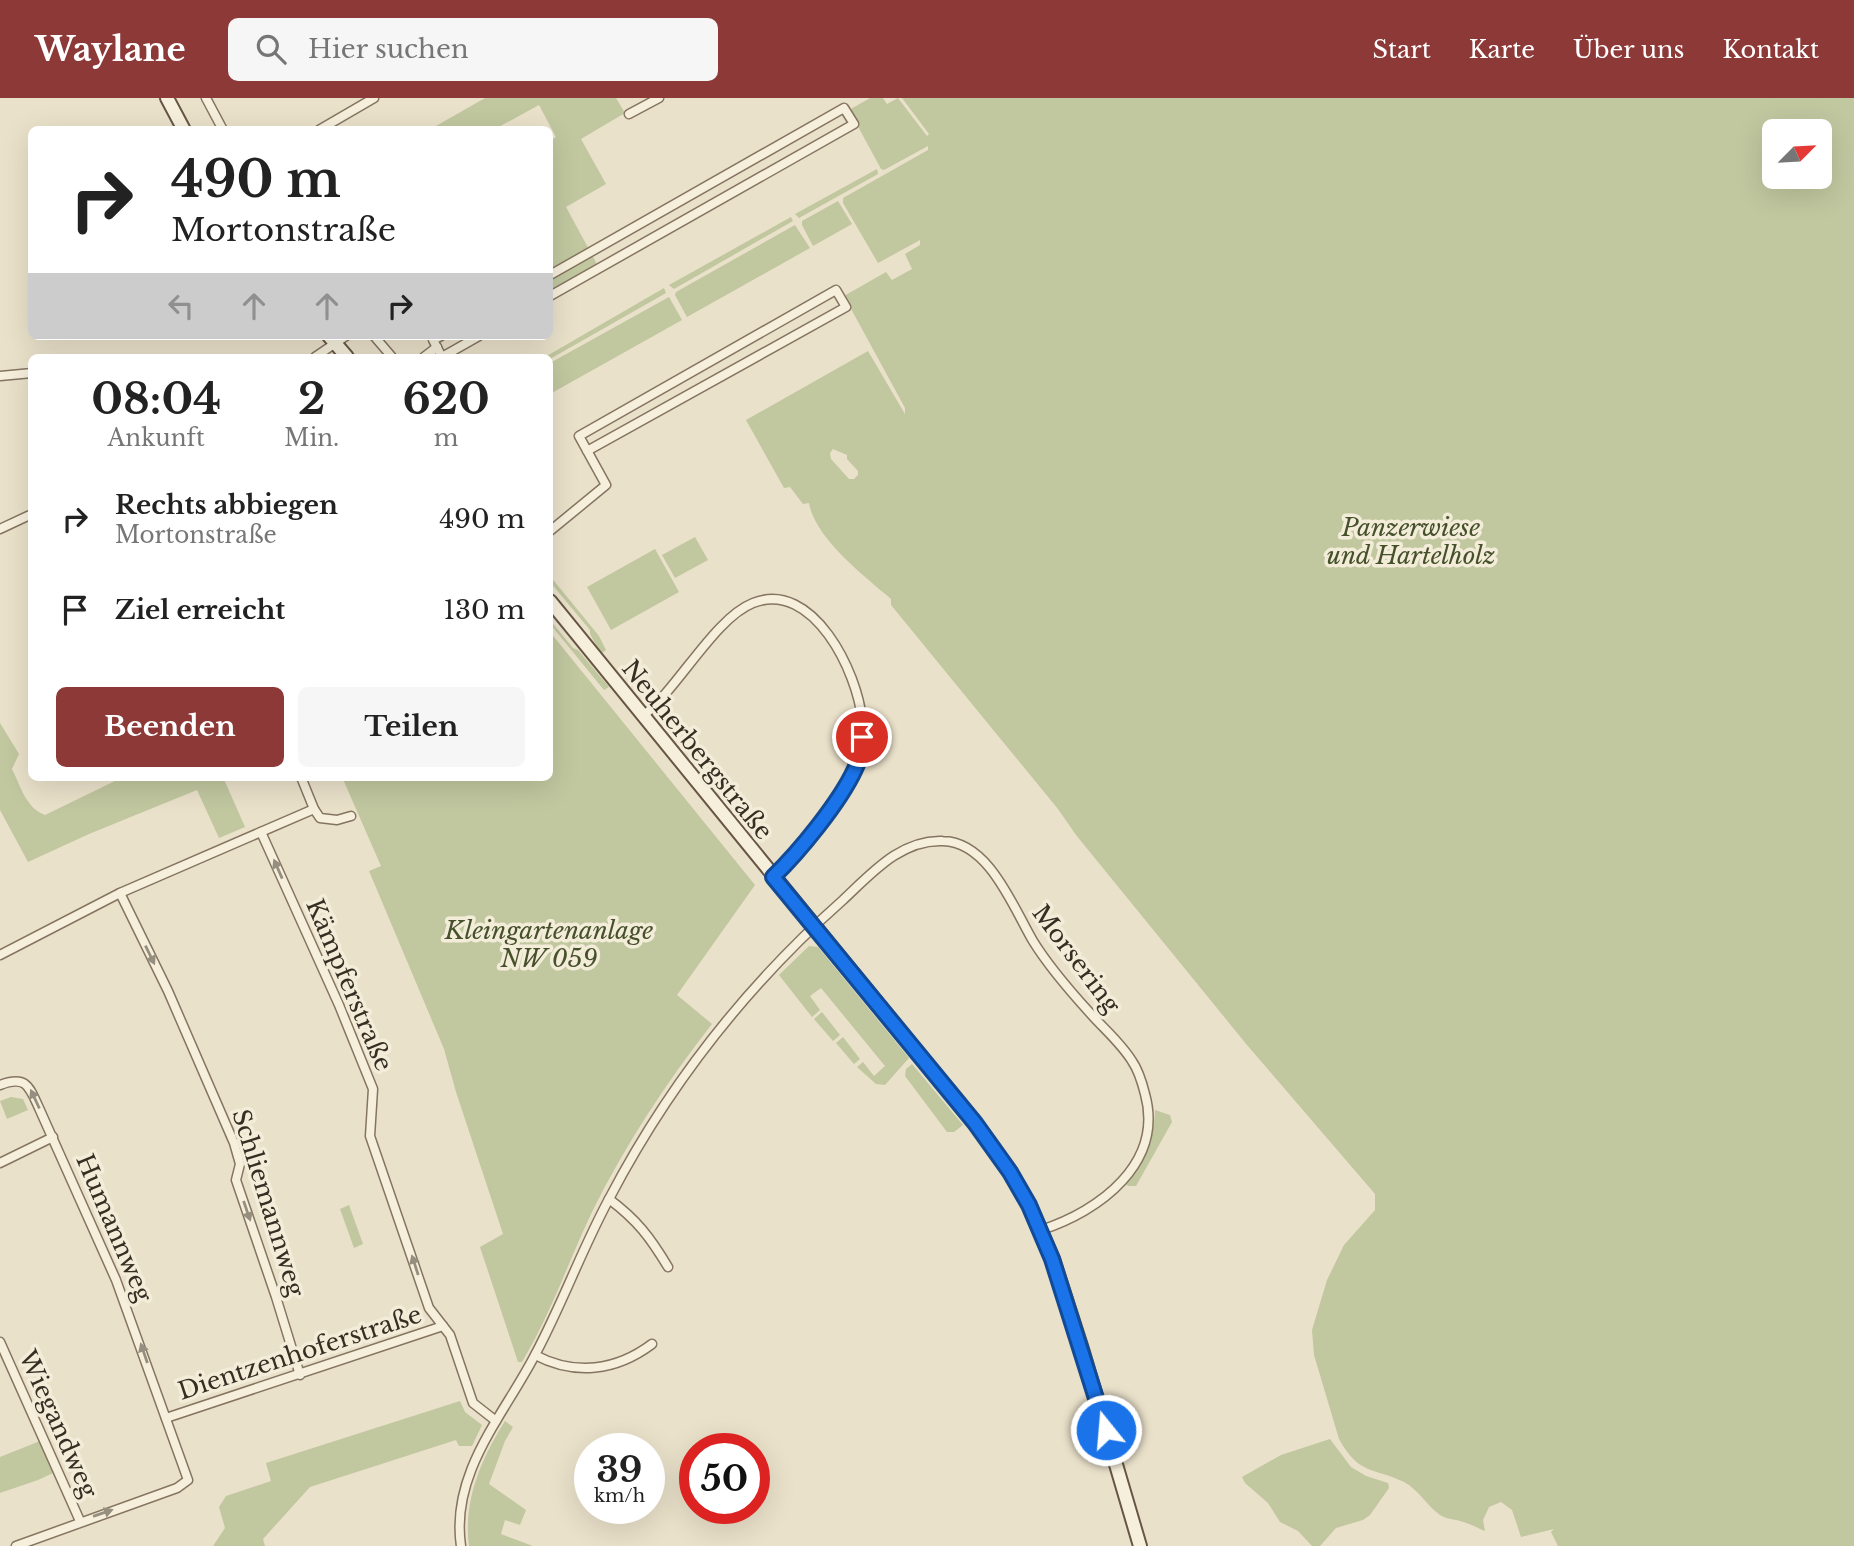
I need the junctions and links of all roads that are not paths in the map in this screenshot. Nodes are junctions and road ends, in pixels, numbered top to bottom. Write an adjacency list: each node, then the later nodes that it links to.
1 (167, 98): 6 (main road)
2 (206, 98): 7 (street)
3 (374, 98): 8 (street)
4 (659, 98): 5 (street)
5 (629, 114)
6 (182, 126)
7 (221, 126)
8 (326, 126)
9 (772, 149): 10 (street); 10 (street); 11 (street)
10 (781, 166): 12 (street)
11 (647, 219): 12 (street); 13 (street)
12 (656, 236): 15 (street)
13 (553, 273)
14 (553, 280): 15 (street)
15 (559, 291): 16 (street)
16 (553, 294)
17 (335, 340): 22 (street)
18 (377, 340): 23 (street)
19 (433, 340): 21 (street)
20 (472, 340): 26 (street)
21 (437, 347): 24 (street); 25 (street)
22 (318, 354)
23 (389, 354)
24 (428, 354)
25 (440, 354)
26 (447, 354)
27 (709, 360): 30 (street); 30 (street); 31 (street)
28 (28, 373): 29 (street)
29 (0, 376)
30 (718, 377): 31 (street)
31 (587, 451): 34 (street)
32 (28, 516): 33 (street)
33 (0, 529)
34 (553, 529)
35 (553, 605): 36 (main road, Neuherbergstraße)
36 (643, 716): 41 (main road, Neuherbergstraße); 41 (street)
37 (303, 781): 38 (street)
38 (314, 809): 39 (street); 40 (street)
39 (351, 816)
40 (261, 832): 42 (street); 51 (street, Kämpferstraße, one-way to 40)
41 (773, 877): 43 (main road, Neuherbergstraße)
42 (120, 893): 44 (street); 55 (street, Schliemannweg, one-way to 55)
43 (814, 927): 48 (street, Morsering); 49 (main road, Neuherbergstraße); 49 (street, Morsering)
44 (0, 955)
45 (0, 1085): 46 (street, Humannweg, one-way to 45)
46 (53, 1138): 47 (street); 56 (street, Humannweg, one-way to 46)
47 (0, 1163)
48 (609, 1199): 50 (street); 54 (street, Morsering)
49 (1041, 1230): 61 (main road, Neuherbergstraße)
50 (668, 1267)
51 (443, 1326): 55 (street, Dientzenhoferstraße); 57 (street, Kämpferstraße)
52 (0, 1342): 58 (street, Wiegandweg)
53 (652, 1344): 54 (street)
54 (535, 1355): 57 (street, Morsering)
55 (299, 1375): 56 (street, Dientzenhoferstraße)
56 (166, 1418): 58 (street, Dientzenhoferstraße, one-way to 56)
57 (496, 1421): 60 (street, Morsering)
58 (80, 1521): 59 (street, Dientzenhoferstraße)
59 (16, 1546)
60 (461, 1546)
61 (1140, 1546)

